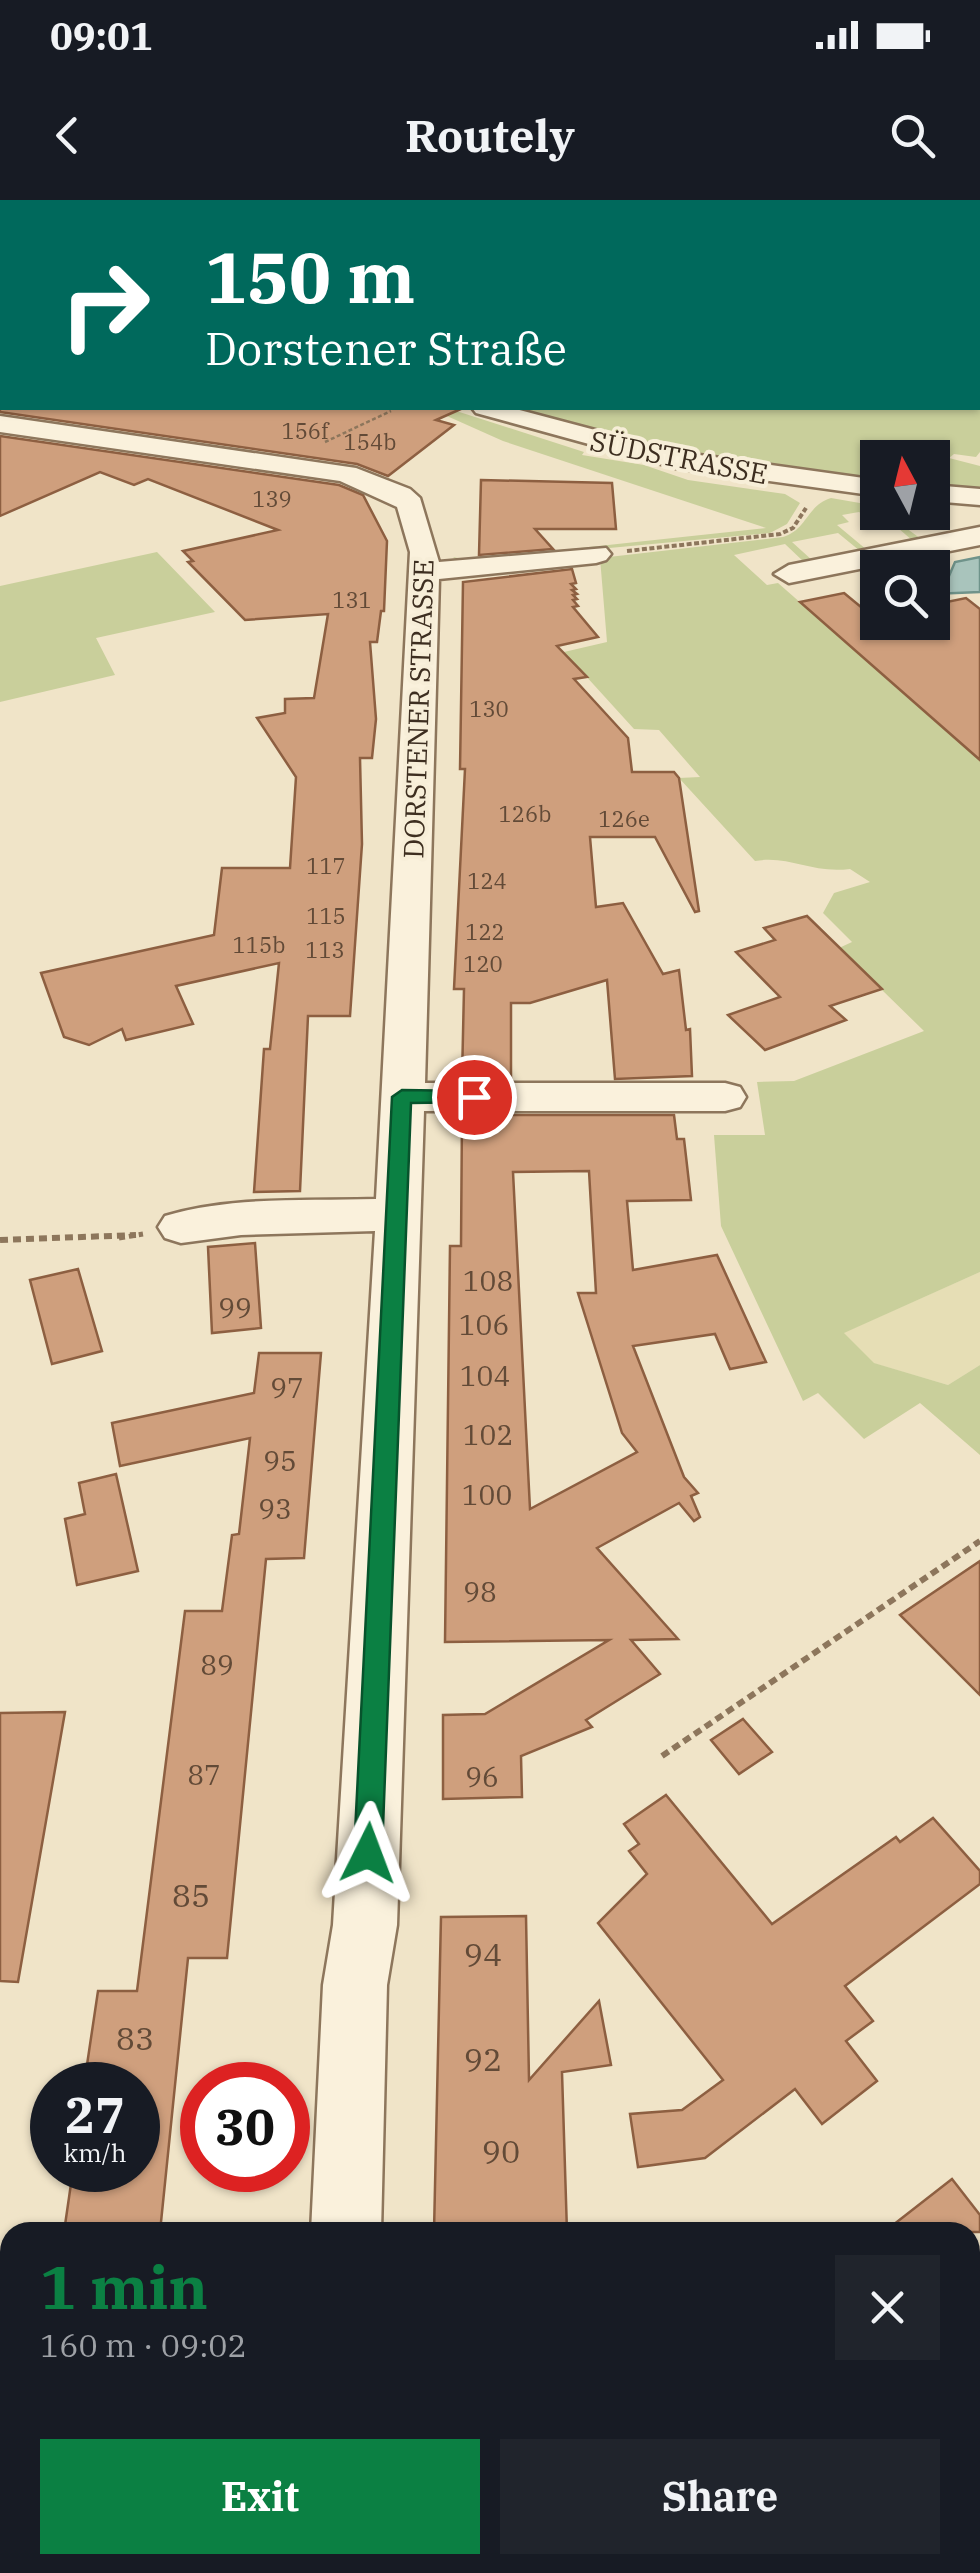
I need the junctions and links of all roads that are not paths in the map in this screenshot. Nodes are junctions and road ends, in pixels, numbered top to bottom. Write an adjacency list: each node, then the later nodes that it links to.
1 (492, 410): 3 (street, SÜDSTRASSE)
2 (0, 424): 8 (street, DORSTENER STRASSE)
3 (860, 485)
4 (950, 494): 5 (street)
5 (980, 496)
6 (980, 536): 9 (street)
7 (596, 554): 8 (street)
8 (425, 572): 10 (street, DORSTENER STRASSE)
9 (790, 574)
10 (402, 1097): 11 (street); 12 (street, DORSTENER STRASSE)
11 (725, 1098)
12 (396, 1214): 13 (street); 14 (street, DORSTENER STRASSE)
13 (182, 1227)
14 (346, 2222)

